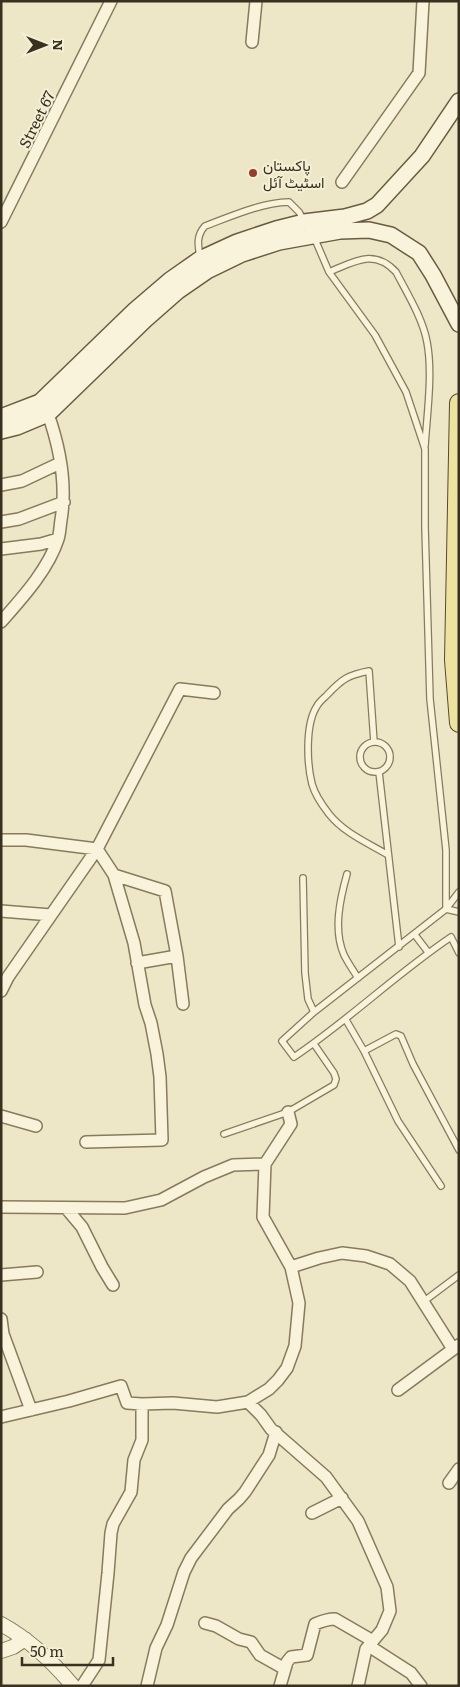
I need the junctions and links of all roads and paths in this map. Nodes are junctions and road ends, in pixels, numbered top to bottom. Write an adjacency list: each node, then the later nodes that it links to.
1 (111, 1): 7 (street, Street 67)
2 (256, 1): 4 (street)
3 (423, 1): 6 (street)
4 (252, 42)
5 (459, 101): 8 (main road)
6 (342, 182)
7 (1, 222)
8 (304, 222): 9 (lane); 10 (main road); 10 (lane)
9 (314, 236): 11 (lane); 12 (main road); 14 (main road)
10 (200, 259): 15 (main road)
11 (329, 272): 17 (lane); 17 (lane)
12 (459, 324)
13 (459, 403): 26 (main road)
14 (48, 414): 16 (main road); 18 (street)
15 (1, 417)
16 (1, 431)
17 (425, 449): 36 (lane)
18 (60, 463): 19 (street); 20 (street)
19 (1, 484)
20 (64, 502): 21 (street); 22 (street)
21 (1, 522)
22 (58, 539): 23 (street); 24 (street)
23 (1, 549)
24 (1, 622)
25 (214, 693): 30 (street)
26 (459, 723)
27 (374, 742): 28 (lane); 28 (lane); 31 (lane)
28 (379, 772): 31 (lane)
29 (1, 840): 30 (street)
30 (97, 849): 33 (street); 39 (street)
31 (388, 855): 41 (lane)
32 (347, 874): 46 (lane)
33 (114, 875): 44 (street); 45 (street)
34 (303, 878): 49 (lane)
35 (459, 892): 36 (lane)
36 (446, 909): 38 (lane); 40 (lane)
37 (1, 911): 39 (street)
38 (459, 912)
39 (51, 915): 47 (street)
40 (415, 935): 41 (lane); 42 (lane)
41 (399, 947): 46 (lane)
42 (428, 952): 43 (lane); 50 (lane)
43 (459, 953)
44 (177, 956): 45 (street); 48 (street)
45 (137, 963): 57 (street)
46 (358, 978): 49 (lane)
47 (1, 991)
48 (183, 1004)
49 (314, 1012): 51 (lane)
50 (346, 1020): 51 (lane); 52 (lane)
51 (314, 1044): 53 (lane)
52 (364, 1051): 58 (lane); 60 (lane)
53 (288, 1112): 56 (lane); 59 (street)
54 (1, 1116): 55 (street)
55 (36, 1126)
56 (224, 1134)
57 (86, 1142)
58 (459, 1150)
59 (265, 1164): 62 (street); 63 (street)
60 (441, 1186)
61 (1, 1207): 62 (street)
62 (66, 1208): 67 (street)
63 (291, 1267): 68 (street); 72 (street)
64 (37, 1272): 65 (street)
65 (1, 1275)
66 (459, 1275): 68 (lane)
67 (112, 1285)
68 (423, 1302): 70 (street)
69 (1, 1319): 74 (street)
70 (456, 1347): 71 (street)
71 (398, 1390)
72 (248, 1402): 73 (street); 76 (street)
73 (142, 1404): 74 (street); 88 (street)
74 (31, 1410): 75 (street)
75 (1, 1416)
76 (276, 1432): 79 (street); 89 (street)
77 (459, 1470): 78 (street)
78 (449, 1483)
79 (342, 1498): 80 (street); 84 (street)
80 (312, 1513)
81 (205, 1623): 86 (street)
82 (1, 1624): 83 (street)
83 (25, 1639): 85 (street); 87 (street)
84 (371, 1643): 86 (street); 91 (street); 92 (street)
85 (1, 1651)
86 (285, 1669): 90 (street)
87 (73, 1686)
88 (82, 1686)
89 (147, 1686)
90 (280, 1686)
91 (358, 1686)
92 (421, 1686)

